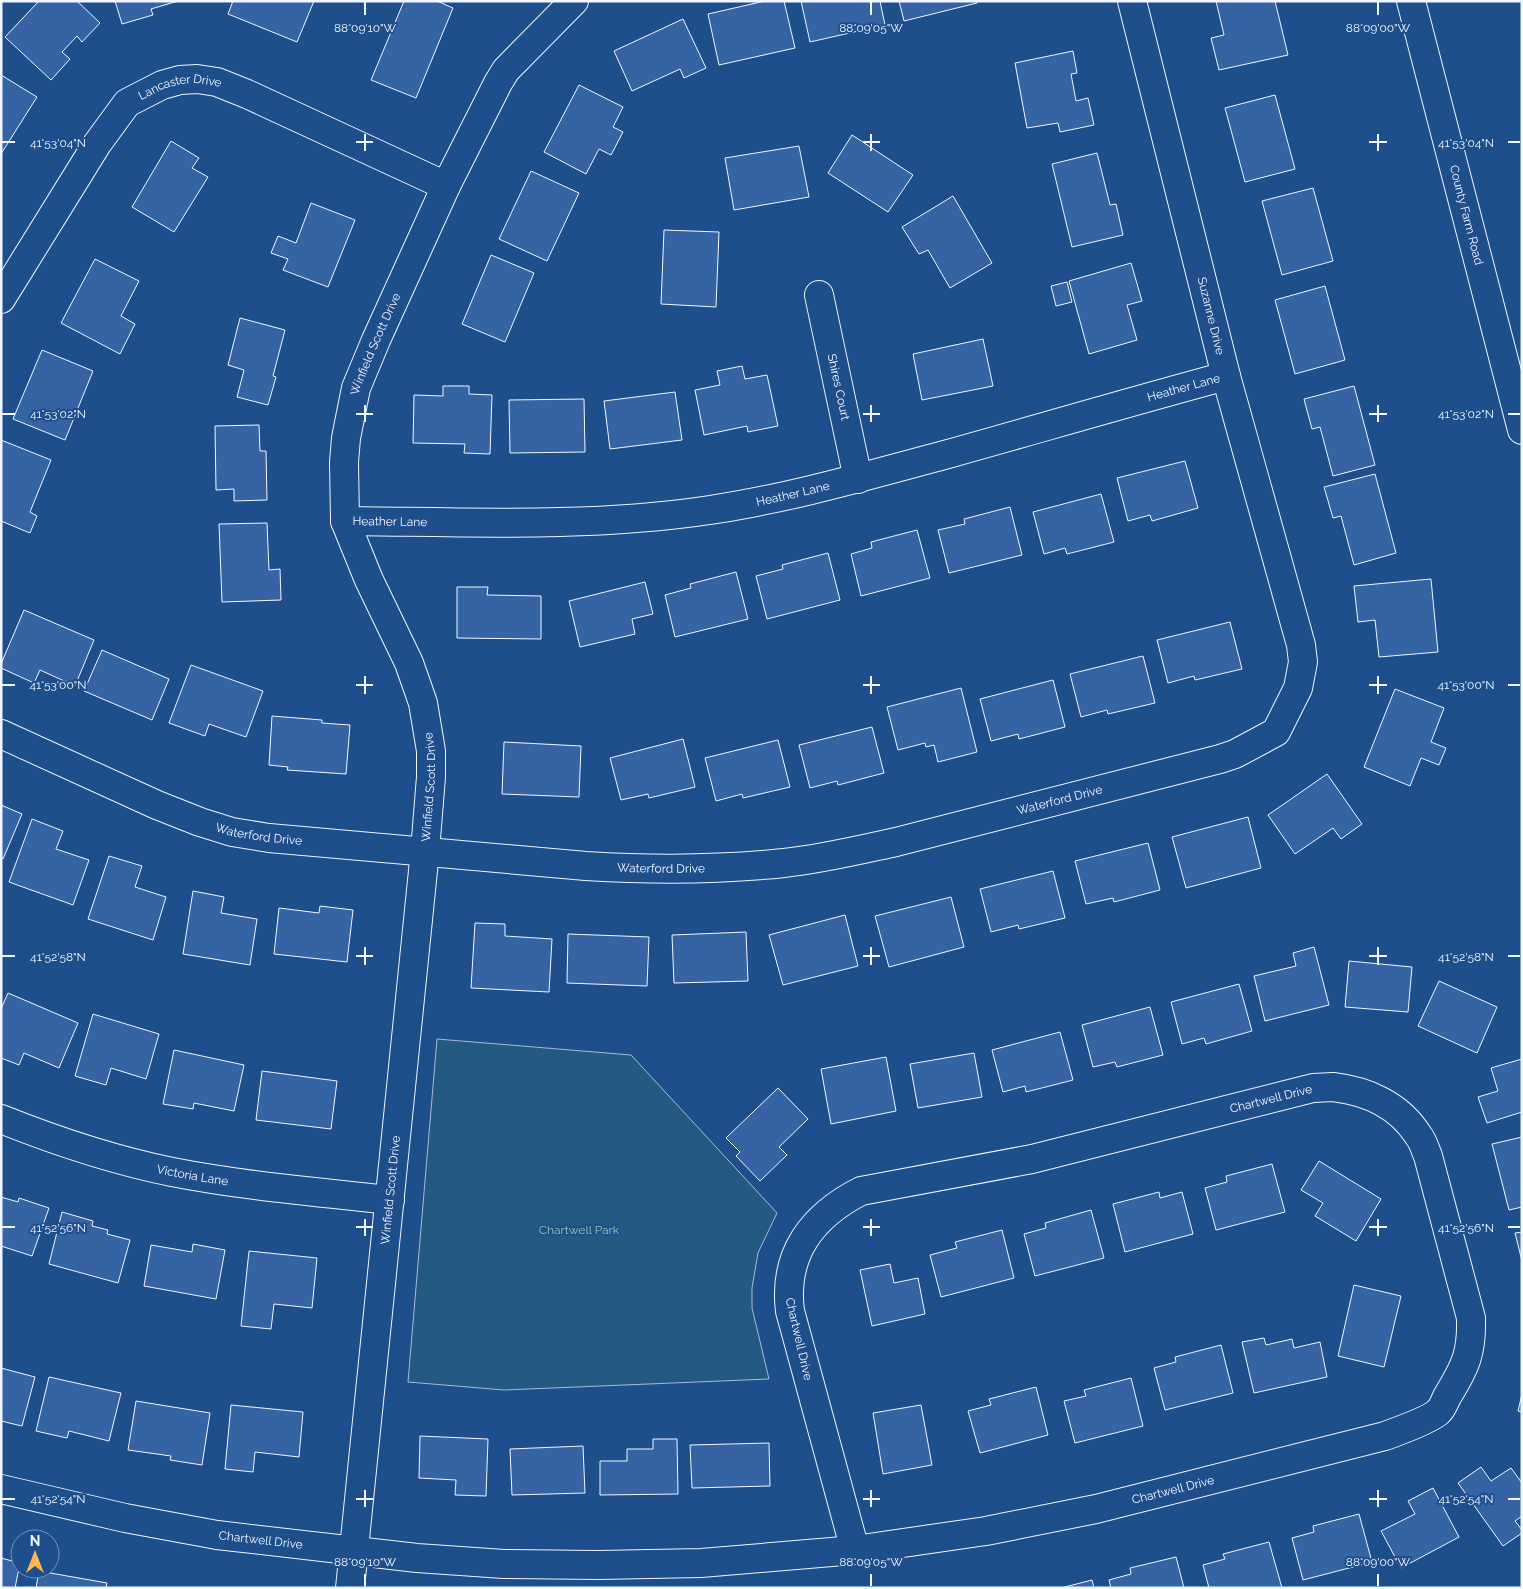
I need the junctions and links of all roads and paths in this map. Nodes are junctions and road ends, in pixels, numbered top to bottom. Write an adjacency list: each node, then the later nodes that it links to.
1 (574, 1): 4 (street, Winfield Scott Drive)
2 (1132, 1): 7 (street, Suzanne Drive)
3 (1412, 1): 8 (street, County Farm Road)
4 (446, 186): 6 (street, Lancaster Drive); 10 (street, Winfield Scott Drive)
5 (819, 294): 9 (street, Shires Court)
6 (1, 299)
7 (1226, 376): 9 (street, Heather Lane); 11 (street, Suzanne Drive)
8 (1522, 430)
9 (858, 479): 10 (street, Heather Lane)
10 (345, 521): 13 (street, Winfield Scott Drive)
11 (1298, 688): 13 (street, Waterford Drive)
12 (1, 734): 13 (street, Waterford Drive)
13 (425, 851): 15 (street, Winfield Scott Drive)
14 (1, 1119): 15 (street, Victoria Lane)
15 (390, 1200): 18 (street, Winfield Scott Drive)
16 (1, 1489): 18 (street, Chartwell Drive)
17 (855, 1550): 17 (street, Chartwell Drive); 18 (street, Chartwell Drive)
18 (354, 1552): 19 (street, Winfield Scott Drive)
19 (350, 1588)

